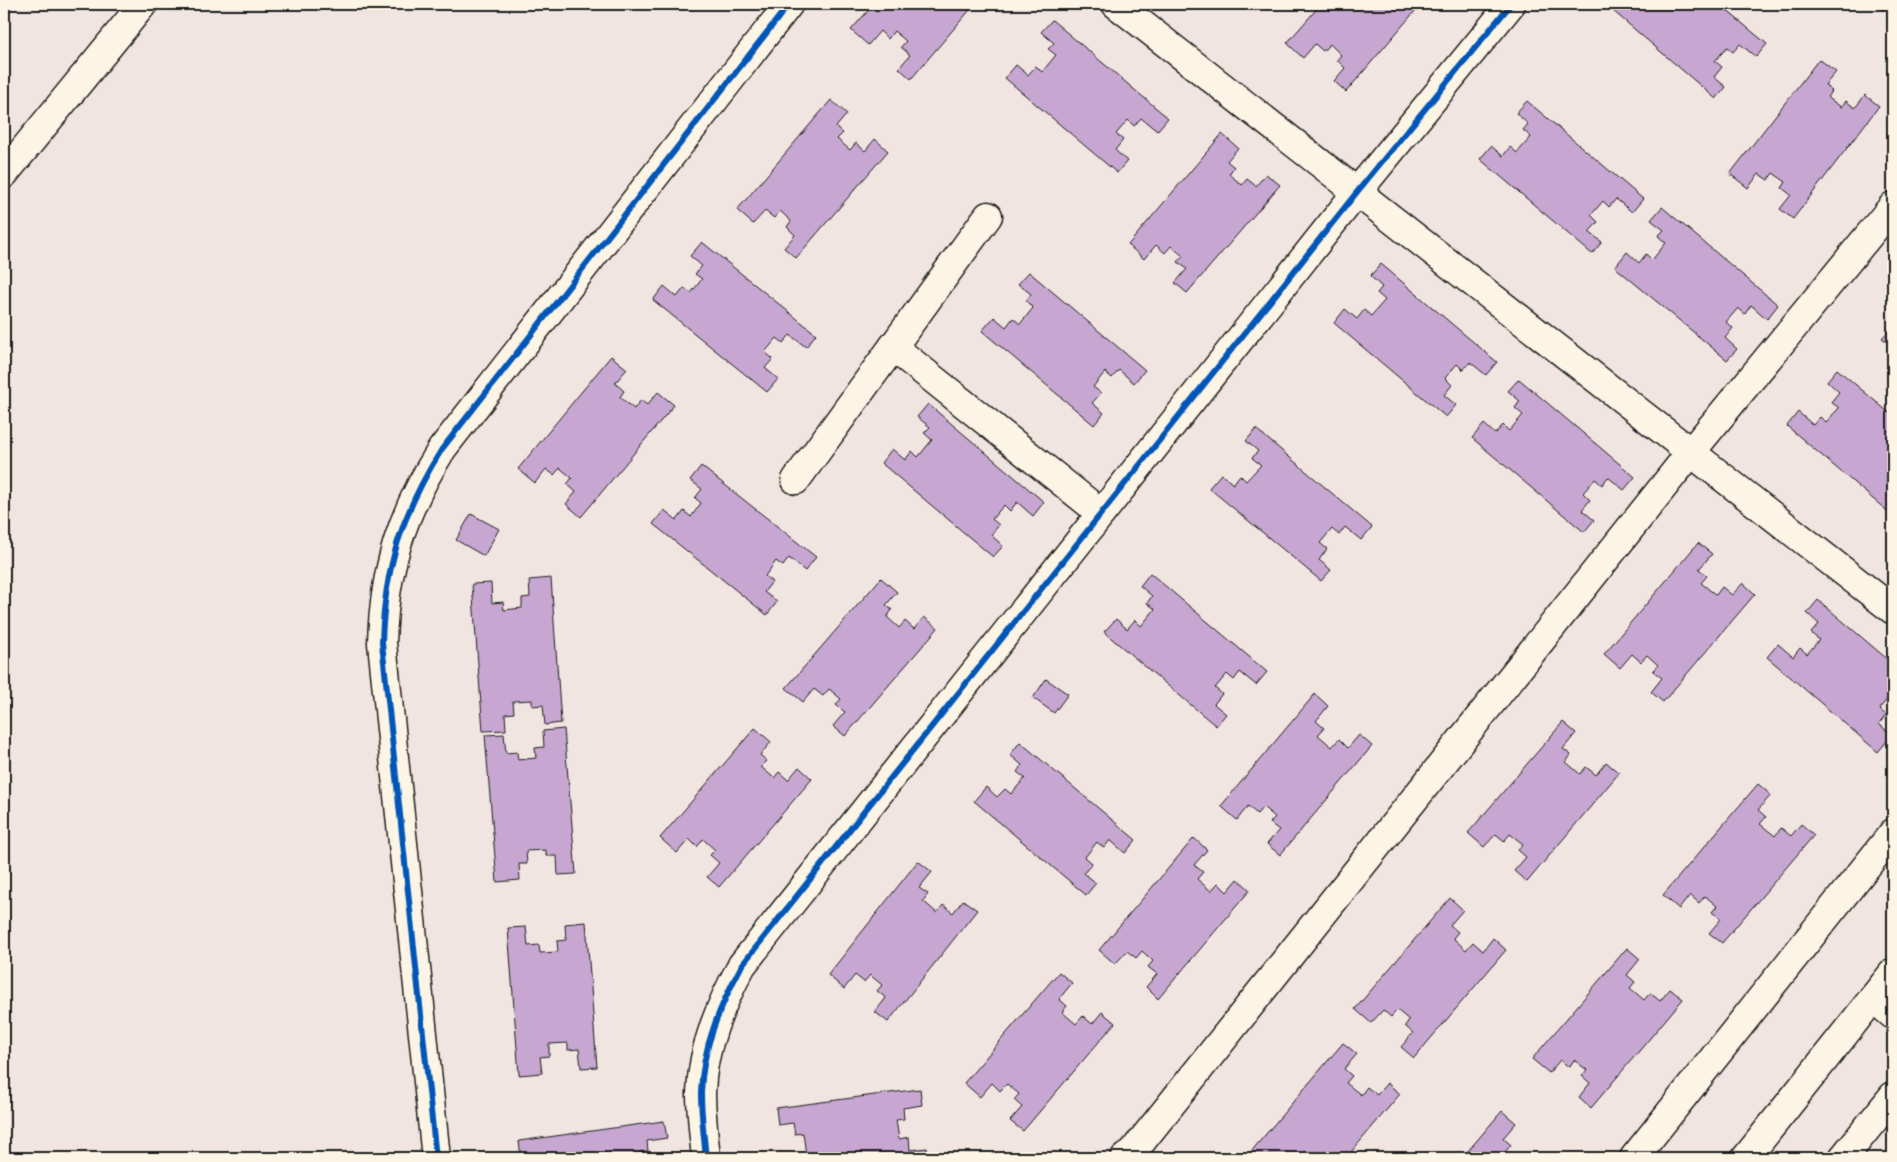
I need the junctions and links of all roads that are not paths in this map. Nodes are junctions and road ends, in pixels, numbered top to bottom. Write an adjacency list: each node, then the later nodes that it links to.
1 (143, 4): 5 (street)
2 (789, 4): 18 (street)
3 (1116, 4): 6 (street)
4 (1511, 4): 6 (street)
5 (4, 174)
6 (1357, 192): 10 (street); 12 (street)
7 (1893, 206): 10 (street)
8 (988, 216): 9 (street)
9 (893, 347): 11 (street); 12 (street)
10 (1691, 452): 13 (street); 20 (street)
11 (796, 480)
12 (1101, 513): 19 (street)
13 (1893, 610)
14 (1893, 833): 21 (street)
15 (1893, 973): 16 (street)
16 (1883, 1006): 22 (street)
17 (1893, 1096): 23 (street)
18 (436, 1158)
19 (706, 1158)
20 (1125, 1158)
21 (1634, 1158)
22 (1746, 1158)
23 (1843, 1158)

